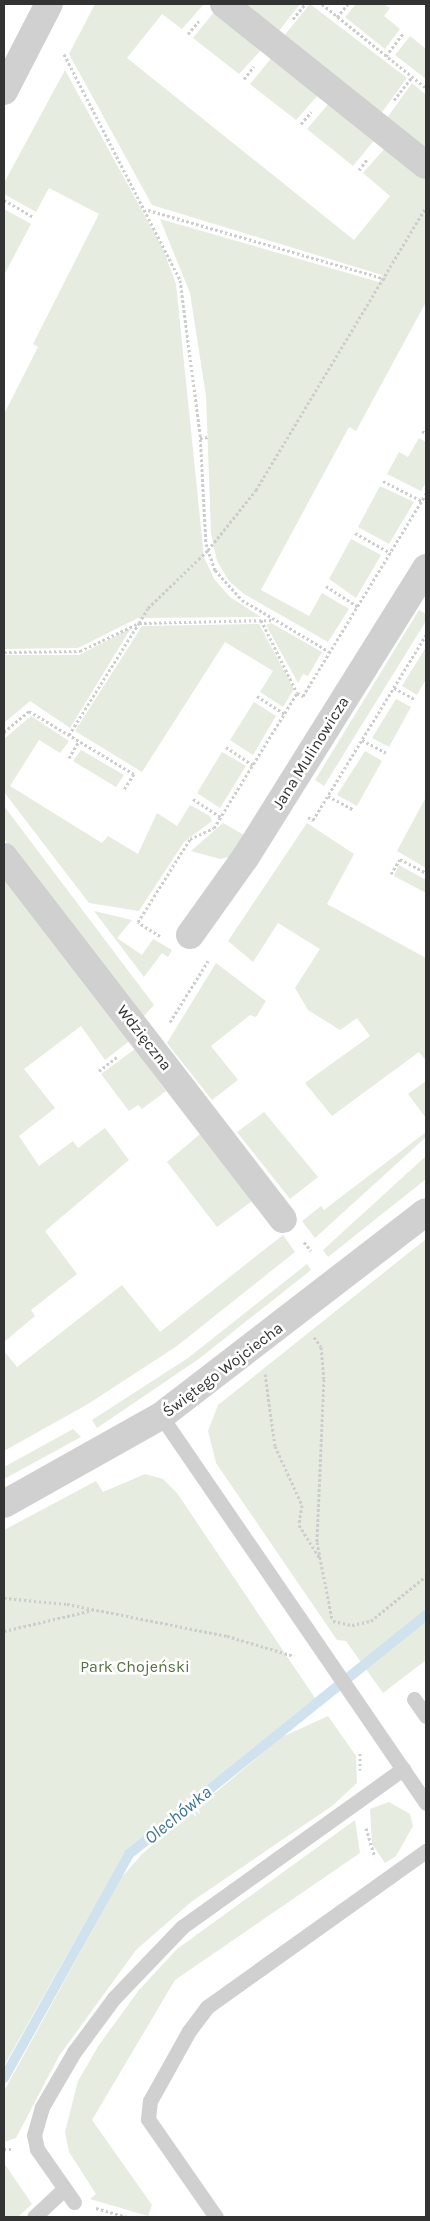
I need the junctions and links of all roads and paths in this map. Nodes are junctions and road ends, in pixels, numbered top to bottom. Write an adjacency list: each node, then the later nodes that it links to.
1 (49, 4): 10 (street)
2 (224, 4): 11 (street)
3 (322, 4): 5 (path)
4 (348, 4): 5 (path)
5 (337, 16): 8 (path)
6 (404, 32): 8 (path)
7 (64, 54): 14 (path)
8 (386, 56): 9 (path)
9 (426, 88)
10 (4, 91)
11 (426, 165)
12 (4, 200): 15 (path)
13 (426, 207): 16 (path)
14 (147, 210): 16 (path); 19 (path)
15 (34, 217)
16 (385, 279): 25 (path)
17 (422, 431): 18 (path)
18 (426, 433)
19 (200, 438): 20 (path); 25 (path)
20 (208, 438)
21 (383, 481): 23 (path)
22 (426, 494): 23 (path)
23 (422, 501): 26 (path)
24 (355, 534): 26 (path)
25 (208, 550): 31 (path); 32 (path)
26 (391, 553): 29 (path)
27 (426, 568): 56 (street, Jana Mulinowicza)
28 (326, 586): 29 (path)
29 (358, 607): 34 (path)
30 (261, 620): 31 (path); 32 (path); 36 (path)
31 (275, 620): 34 (path)
32 (139, 622): 33 (path); 41 (path)
33 (4, 652)
34 (330, 652): 36 (path)
35 (394, 688): 38 (path)
36 (298, 693): 39 (path)
37 (257, 696): 39 (path)
38 (415, 699)
39 (285, 714): 47 (path)
40 (4, 732): 41 (path)
41 (69, 735): 43 (path)
42 (362, 740): 45 (path)
43 (80, 741): 46 (path); 48 (path)
44 (226, 747): 47 (path)
45 (386, 753)
46 (69, 758)
47 (253, 764): 52 (path)
48 (123, 791)
49 (328, 796): 51 (path)
50 (193, 799): 52 (path)
51 (354, 810)
52 (221, 817): 56 (path)
53 (4, 857): 59 (street, Wdzięczna)
54 (391, 874): 55 (path)
55 (426, 874)
56 (185, 946): 57 (path)
57 (206, 965)
58 (426, 1212): 61 (street, Świętego Wojciecha)
59 (292, 1228): 60 (path)
60 (311, 1251)
61 (298, 1314): 62 (street, Świętego Wojciecha); 65 (path)
62 (246, 1353): 63 (street, Świętego Wojciecha); 65 (path)
63 (161, 1416): 64 (street, Świętego Wojciecha); 71 (lane)
64 (4, 1504)
65 (320, 1559): 69 (path)
66 (426, 1576): 69 (path)
67 (4, 1598): 68 (path)
68 (96, 1610): 70 (path); 72 (path)
69 (332, 1621): 71 (path)
70 (4, 1631)
71 (311, 1636): 75 (lane)
72 (296, 1656)
73 (414, 1698): 74 (lane)
74 (426, 1716)
75 (403, 1769): 76 (lane); 80 (lane)
76 (426, 1803)
77 (365, 1821): 79 (path)
78 (426, 1852): 84 (lane)
79 (381, 1865)
80 (64, 2189): 81 (lane); 82 (lane)
81 (74, 2202): 83 (path)
82 (34, 2217)
83 (128, 2217)
84 (216, 2217)

